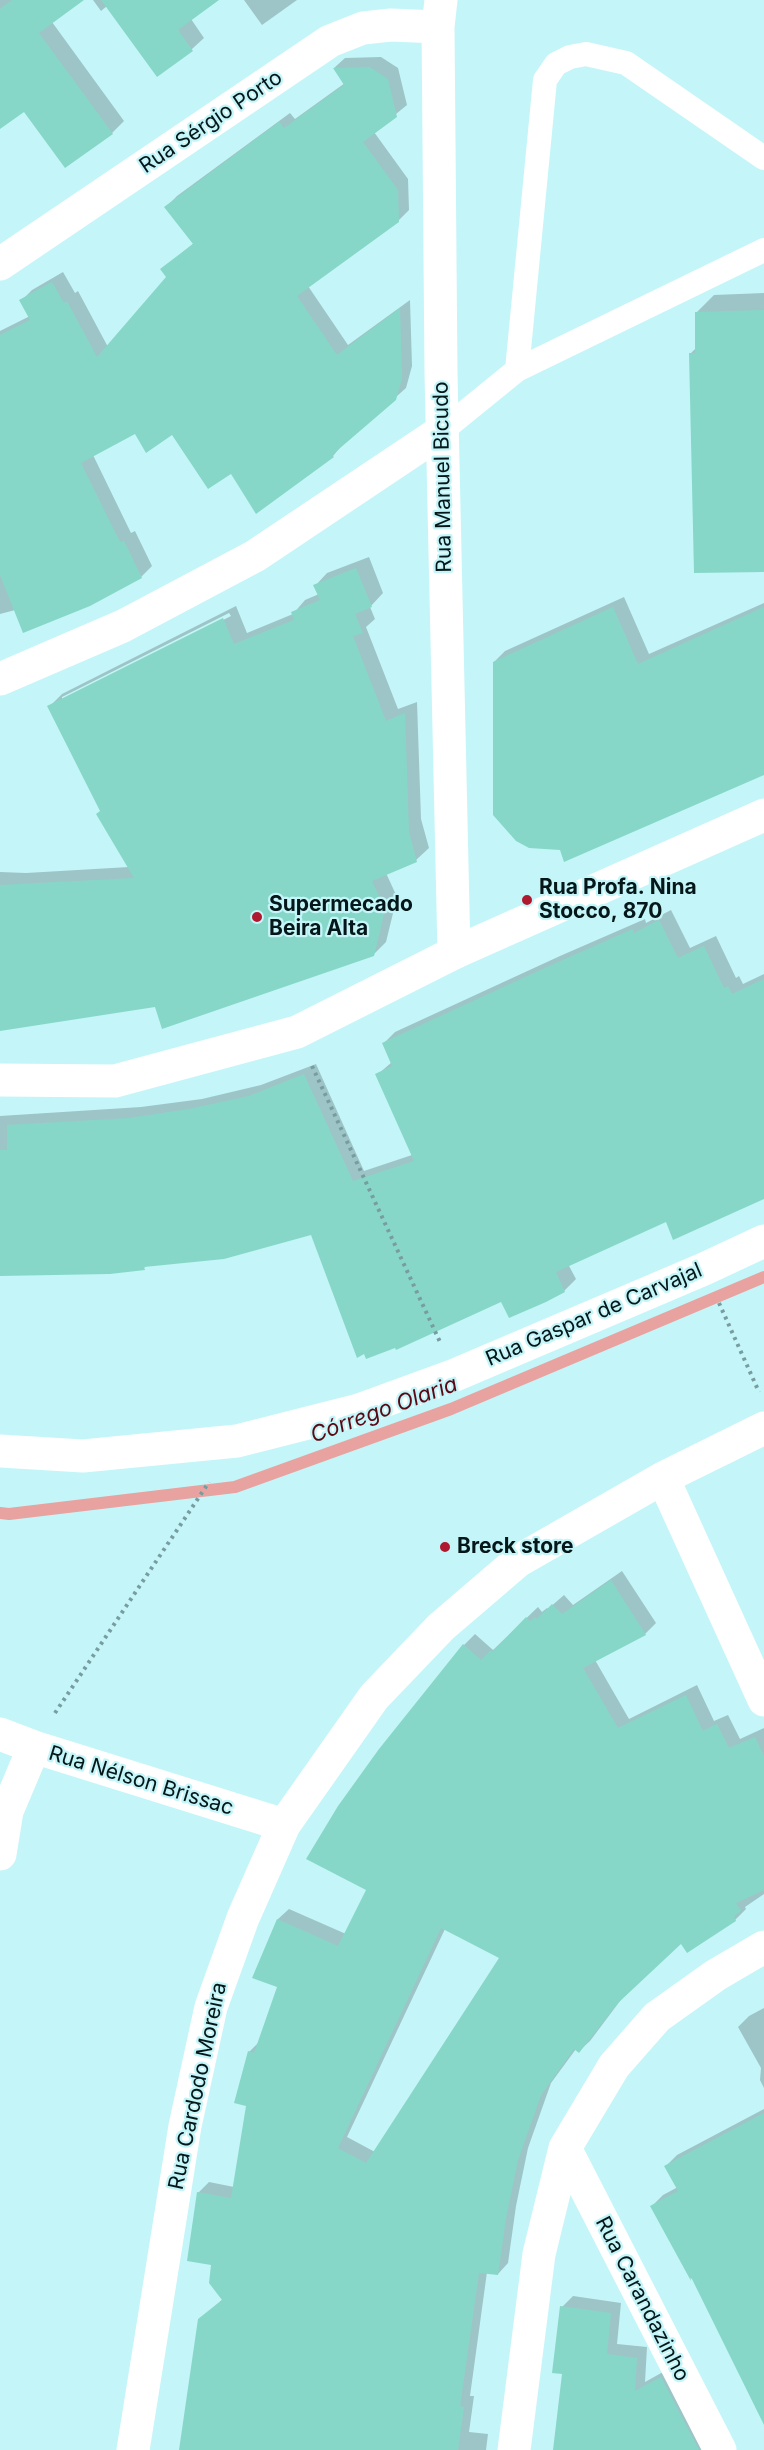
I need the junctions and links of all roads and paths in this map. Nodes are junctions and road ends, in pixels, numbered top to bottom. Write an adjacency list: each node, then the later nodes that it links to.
1 (440, 14): 4 (street, Rua Sérgio Porto); 6 (street, Rua Manuel Bicudo)
2 (764, 158): 5 (lane)
3 (764, 250): 5 (lane)
4 (0, 264)
5 (517, 370): 6 (lane)
6 (442, 431): 7 (street); 9 (street, Rua Manuel Bicudo)
7 (0, 679)
8 (764, 815): 9 (street)
9 (454, 953): 10 (street)
10 (297, 1032): 11 (street); 14 (path)
11 (0, 1080)
12 (764, 1241): 14 (street, Rua Gaspar de Carvajal)
13 (718, 1300): 15 (path)
14 (455, 1375): 17 (street, Rua Gaspar de Carvajal)
15 (755, 1382)
16 (764, 1428): 18 (street, Rua Cardodo Moreira)
17 (0, 1450)
18 (663, 1479): 20 (street); 24 (street, Rua Cardodo Moreira)
19 (210, 1480): 21 (path)
20 (764, 1700)
21 (56, 1710)
22 (0, 1734): 23 (street, Rua Nélson Brissac)
23 (34, 1747): 24 (street, Rua Nélson Brissac); 25 (street)
24 (284, 1825): 28 (street, Rua Cardodo Moreira)
25 (0, 1854)
26 (764, 1947): 27 (street)
27 (565, 2148): 29 (street); 30 (street, Rua Carandazinho)
28 (133, 2450)
29 (514, 2450)
30 (720, 2450)

